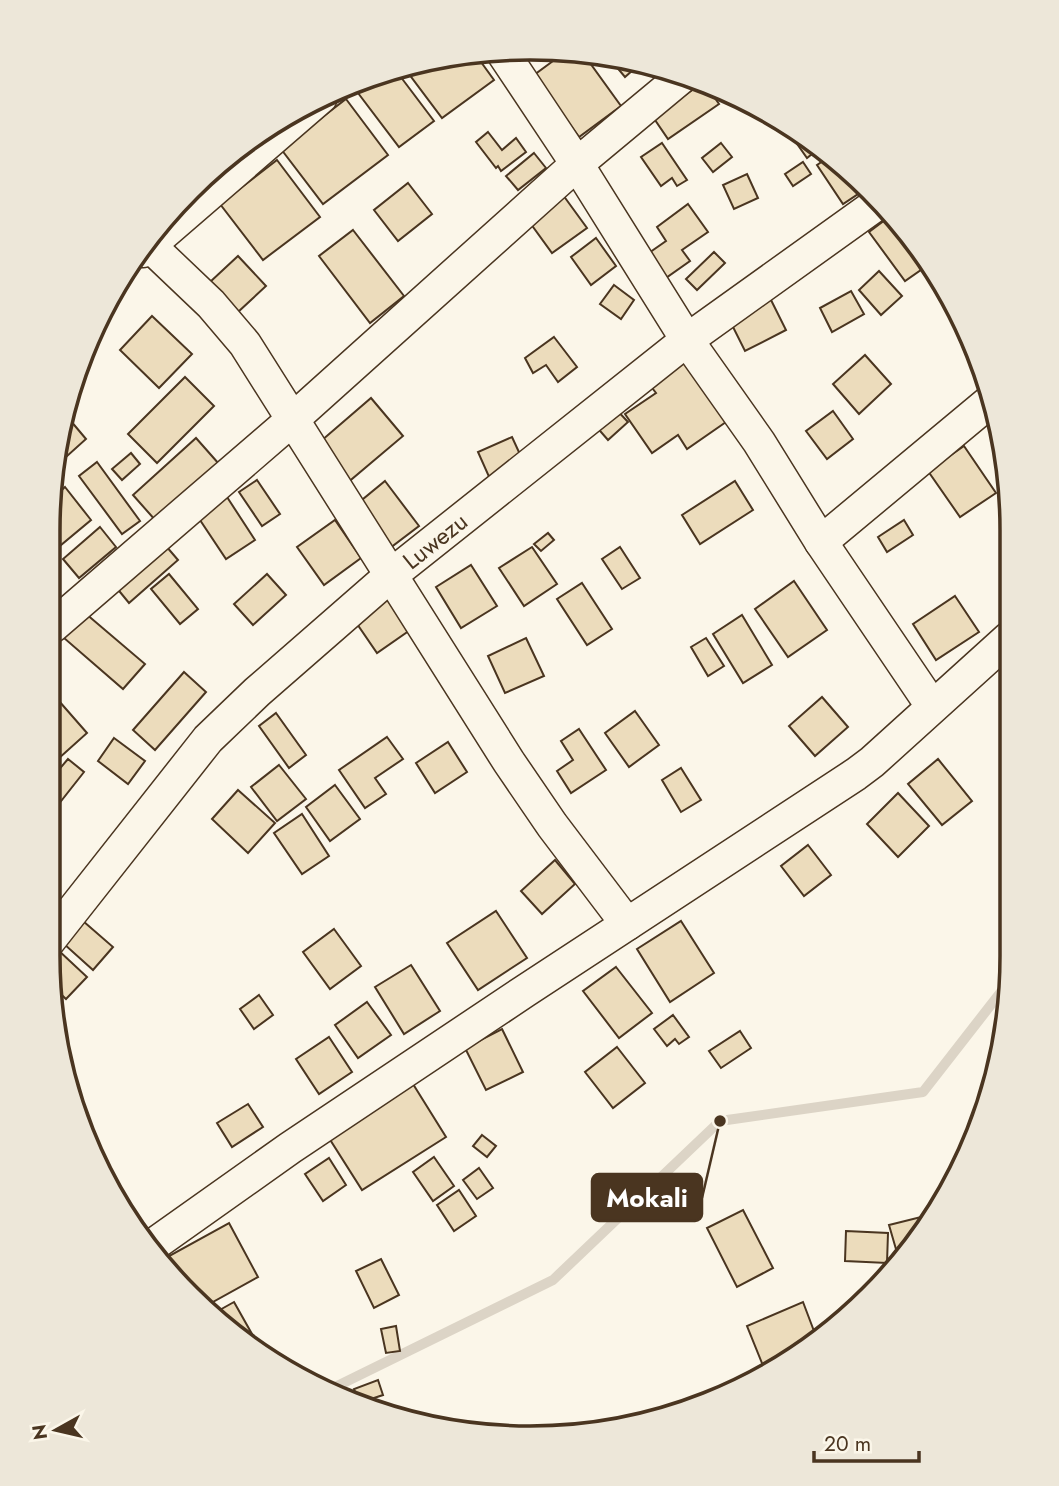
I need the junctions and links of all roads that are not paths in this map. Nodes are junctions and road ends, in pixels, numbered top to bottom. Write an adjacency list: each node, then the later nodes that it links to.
1 (508, 61): 4 (street)
2 (675, 82): 4 (street)
3 (283, 130): 6 (street)
4 (577, 164): 8 (street); 10 (street)
5 (872, 208): 8 (street, Luwezu)
6 (173, 224)
7 (152, 250): 10 (street)
8 (687, 340): 11 (street); 12 (street, Luwezu)
9 (983, 407): 11 (street)
10 (292, 421): 12 (street); 13 (street)
11 (821, 542): 15 (street)
12 (390, 576): 16 (street); 17 (street, Luwezu)
13 (60, 620)
14 (1000, 646): 15 (street)
15 (932, 706): 16 (street)
16 (627, 924): 18 (street)
17 (60, 926)
18 (157, 1243)

